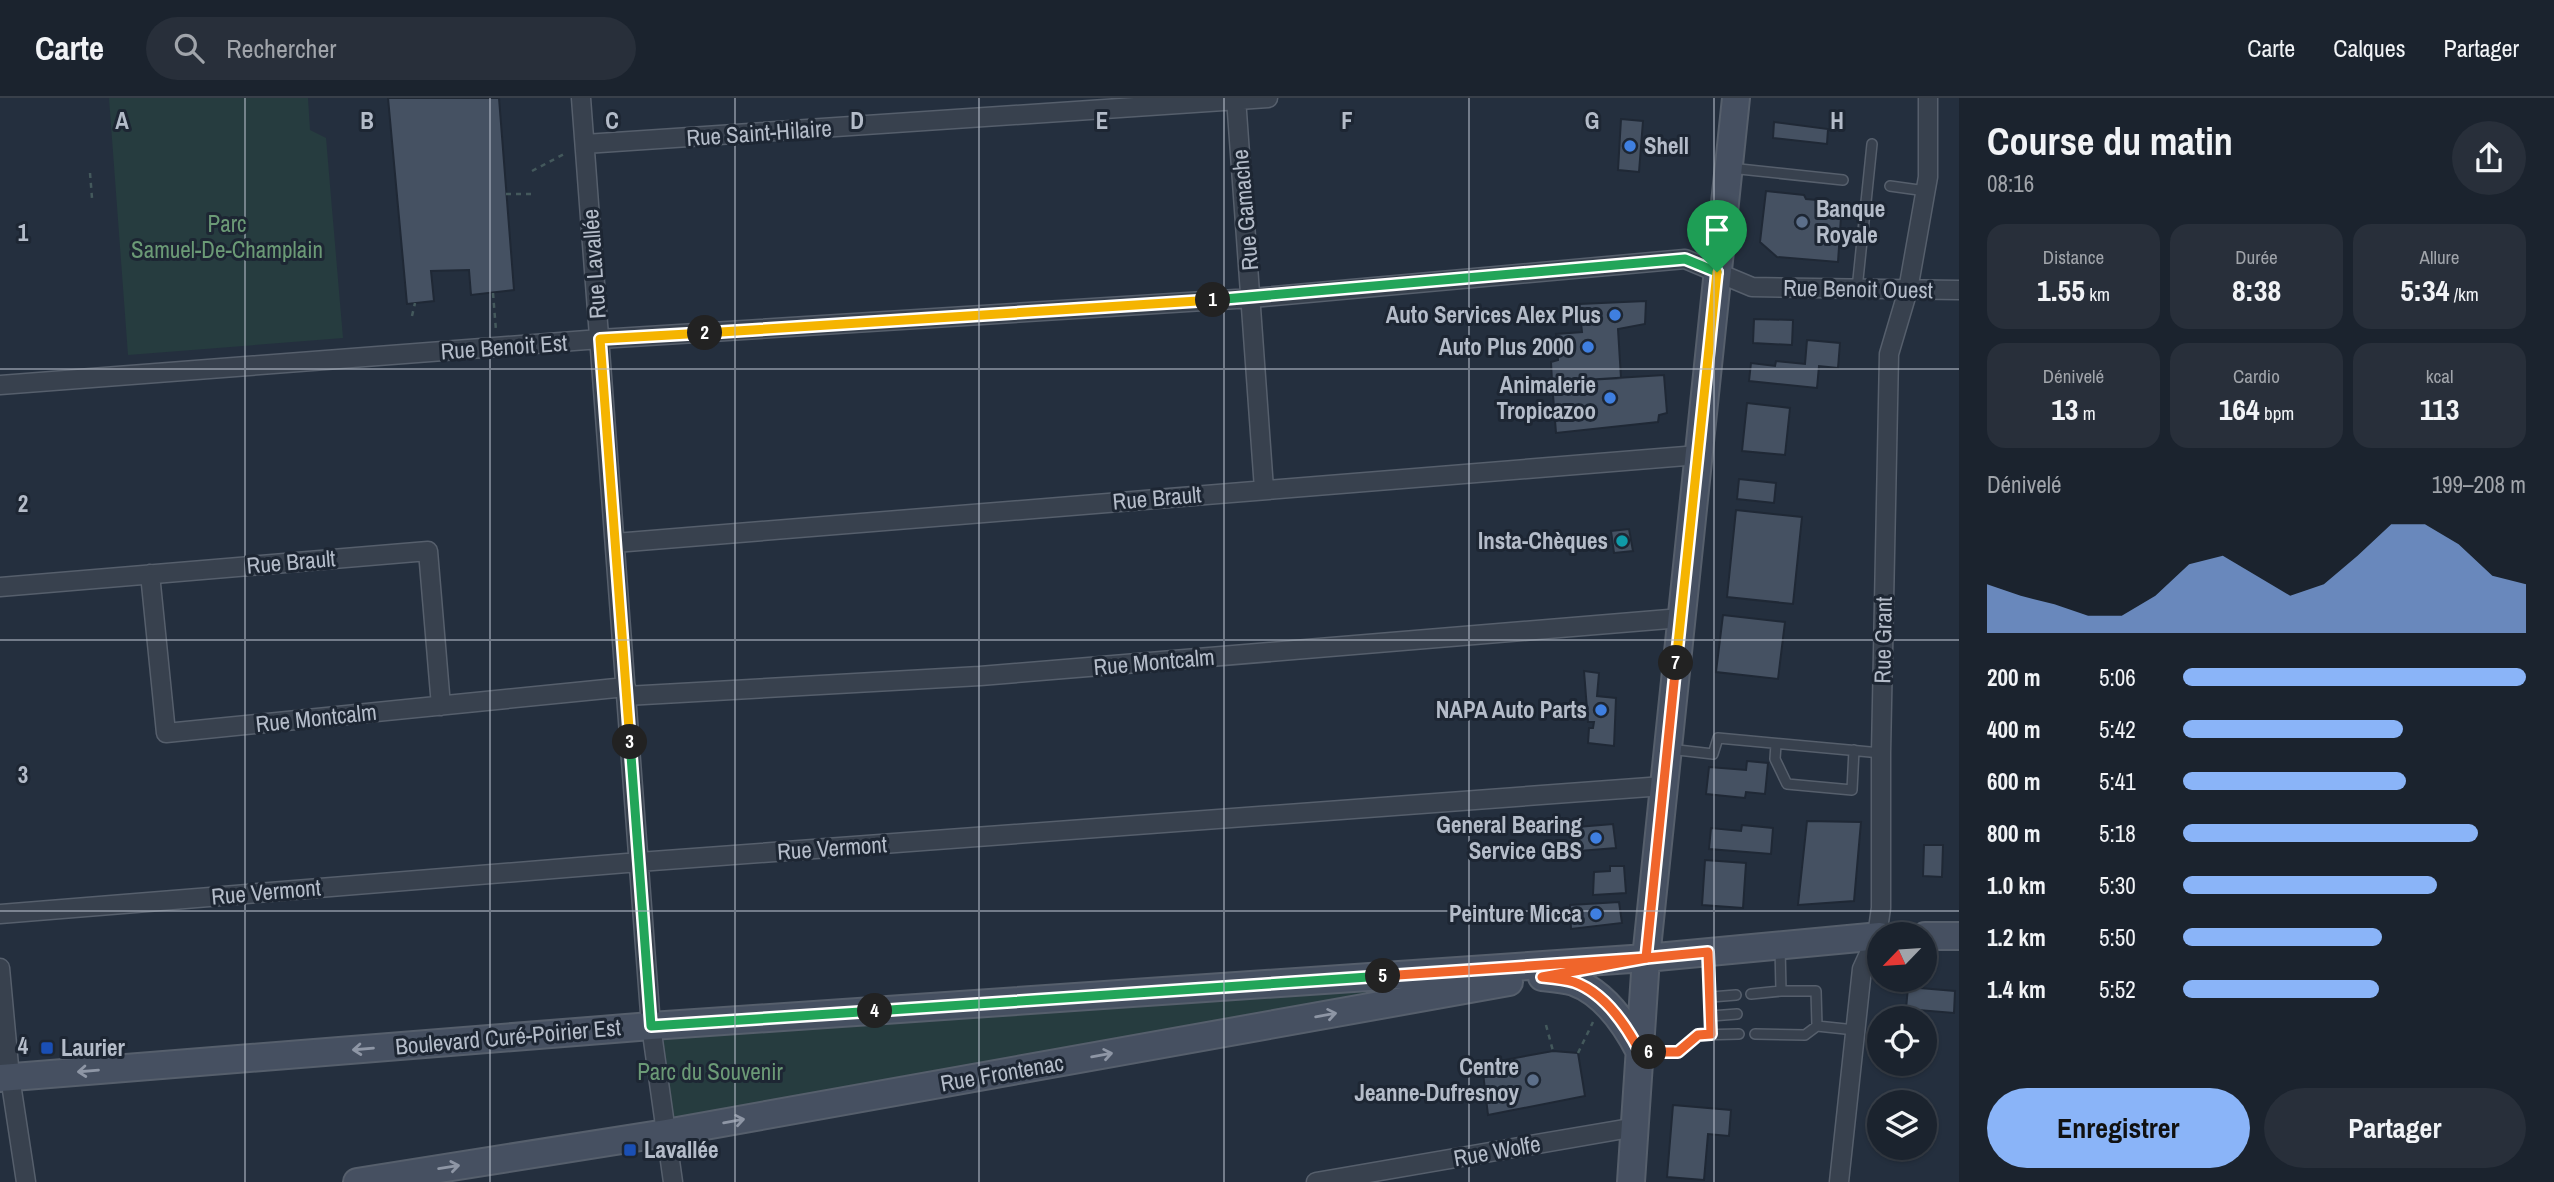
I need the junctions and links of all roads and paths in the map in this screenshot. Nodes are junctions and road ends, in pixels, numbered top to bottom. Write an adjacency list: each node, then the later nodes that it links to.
1 (581, 98): 6 (street, Rue Lavallée)
2 (1268, 98): 5 (street, Rue Saint-Hilaire)
3 (1736, 98): 8 (main road)
4 (1928, 98): 13 (street, Rue Grant)
5 (1236, 99): 6 (street, Rue Saint-Hilaire); 22 (street, Rue Gamache)
6 (585, 144): 9 (path); 25 (street, Rue Lavallée)
7 (1872, 144): 18 (lane)
8 (1728, 168): 11 (lane); 17 (main road)
9 (532, 171)
10 (90, 173): 16 (path)
11 (1843, 180)
12 (1890, 186): 13 (lane)
13 (1926, 191): 19 (street, Rue Grant)
14 (506, 194): 15 (path)
15 (533, 194)
16 (92, 198)
17 (1717, 272): 18 (street, Rue Benoit Ouest); 22 (street, Rue Benoit Est); 28 (main road)
18 (1857, 289): 19 (street, Rue Benoit Ouest)
19 (1908, 290): 20 (street, Rue Benoit Ouest); 39 (street, Rue Grant)
20 (1959, 290)
21 (493, 292): 26 (path)
22 (1252, 298): 25 (street, Rue Benoit Est); 29 (street, Rue Gamache)
23 (415, 303): 24 (path)
24 (412, 316)
25 (600, 339): 26 (street, Rue Benoit Est); 30 (street, Rue Lavallée)
26 (497, 347): 27 (street, Rue Benoit Est)
27 (0, 385)
28 (1698, 455): 29 (street, Rue Brault); 33 (main road)
29 (1264, 489): 30 (street, Rue Brault)
30 (615, 543): 34 (street, Rue Lavallée)
31 (150, 574): 32 (street, Rue Brault); 35 (street, Rue Brault); 35 (street, Rue Montcalm)
32 (0, 587)
33 (1681, 618): 34 (street, Rue Montcalm); 37 (main road)
34 (626, 691): 35 (street, Rue Montcalm); 41 (street, Rue Lavallée)
35 (441, 706)
36 (1776, 744): 37 (lane); 38 (lane); 38 (lane)
37 (1667, 749): 40 (main road)
38 (1854, 750): 39 (lane)
39 (1881, 753): 43 (street, Rue Grant)
40 (1664, 786): 41 (street, Rue Vermont); 49 (main road)
41 (639, 862): 42 (street, Rue Vermont); 62 (street, Rue Lavallée)
42 (0, 914)
43 (1880, 922)
44 (1937, 936): 45 (main road)
45 (1959, 936)
46 (1867, 937): 47 (main road)
47 (1780, 946): 48 (main road); 53 (lane)
48 (1708, 952): 49 (main road); 56 (lane)
49 (1646, 958): 52 (main road, Rue Frontenac); 62 (main road, Boulevard Curé-Poirier Est); 68 (main road)
50 (1867, 959): 64 (street, Rue Grant)
51 (0, 968): 70 (street)
52 (1542, 977): 57 (main road); 72 (main road, Rue Frontenac, one-way to 52)
53 (1781, 991): 55 (lane); 63 (lane)
54 (1735, 995): 56 (lane)
55 (1756, 996)
56 (1711, 997): 59 (lane)
57 (1611, 1007): 68 (main road); 69 (path)
58 (1737, 1014): 59 (lane)
59 (1711, 1016): 65 (lane)
60 (1760, 1023): 63 (lane)
61 (1546, 1025): 67 (path)
62 (651, 1026): 70 (main road, Boulevard Curé-Poirier Est, one-way to 70); 72 (street, Rue Lavallée)
63 (1818, 1026): 64 (lane)
64 (1855, 1030): 78 (street, Rue Grant)
65 (1711, 1034): 66 (lane); 68 (lane)
66 (1739, 1034)
67 (1553, 1051)
68 (1640, 1052): 71 (main road)
69 (1578, 1053)
70 (5, 1077): 73 (street)
71 (1636, 1127): 76 (street, Rue Wolfe); 77 (main road)
72 (666, 1133): 74 (main road, Rue Frontenac, one-way to 72); 75 (street, Rue Lavallée)
73 (26, 1182)
74 (357, 1182)
75 (673, 1182)
76 (1316, 1182)
77 (1631, 1182)
78 (1839, 1182)

